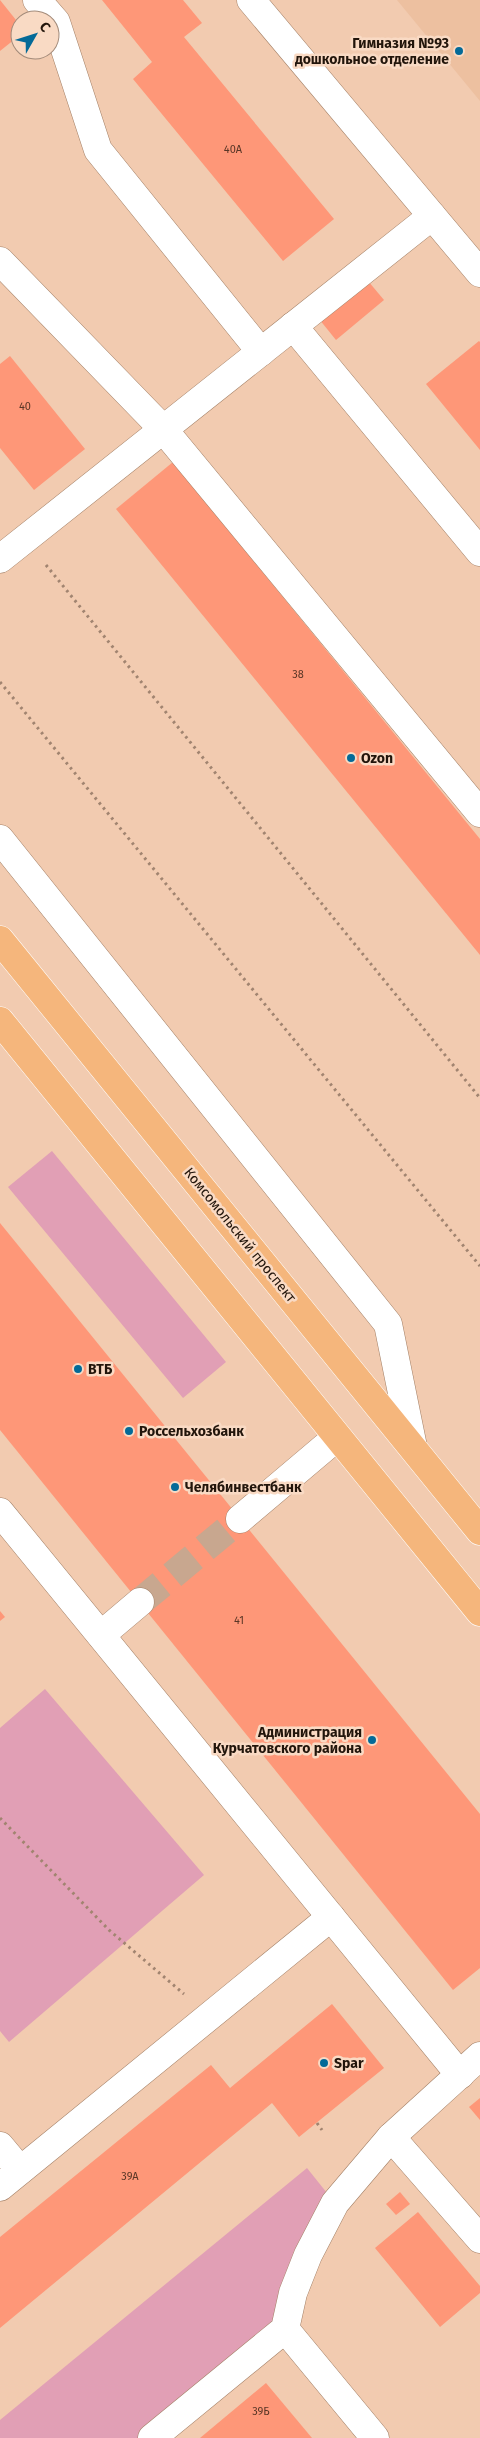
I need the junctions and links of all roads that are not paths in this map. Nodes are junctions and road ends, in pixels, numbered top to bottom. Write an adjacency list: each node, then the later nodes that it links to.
1 (38, 0): 7 (lane)
2 (251, 0): 3 (lane)
3 (432, 216): 5 (lane); 6 (lane)
4 (0, 261): 8 (lane)
5 (480, 273)
6 (293, 326): 7 (lane); 10 (lane)
7 (261, 352): 8 (lane)
8 (163, 428): 9 (lane); 11 (lane)
9 (10, 546)
10 (480, 552)
11 (480, 813)
12 (0, 839): 16 (lane)
13 (0, 940): 16 (main road, Комсомольский проспект)
14 (0, 1021): 15 (main road)
15 (337, 1437): 18 (lane); 21 (main road)
16 (413, 1447): 19 (main road, Комсомольский проспект)
17 (0, 1512): 22 (lane)
18 (240, 1519)
19 (480, 1530)
20 (140, 1602): 22 (lane)
21 (480, 1612)
22 (101, 1635): 23 (lane)
23 (331, 1916): 25 (lane); 28 (lane)
24 (480, 2056): 25 (lane)
25 (460, 2075): 26 (lane)
26 (391, 2137): 29 (lane); 30 (lane)
27 (0, 2146): 28 (lane)
28 (10, 2179)
29 (480, 2240)
30 (285, 2328): 31 (lane); 32 (lane)
31 (152, 2438)
32 (375, 2438)

